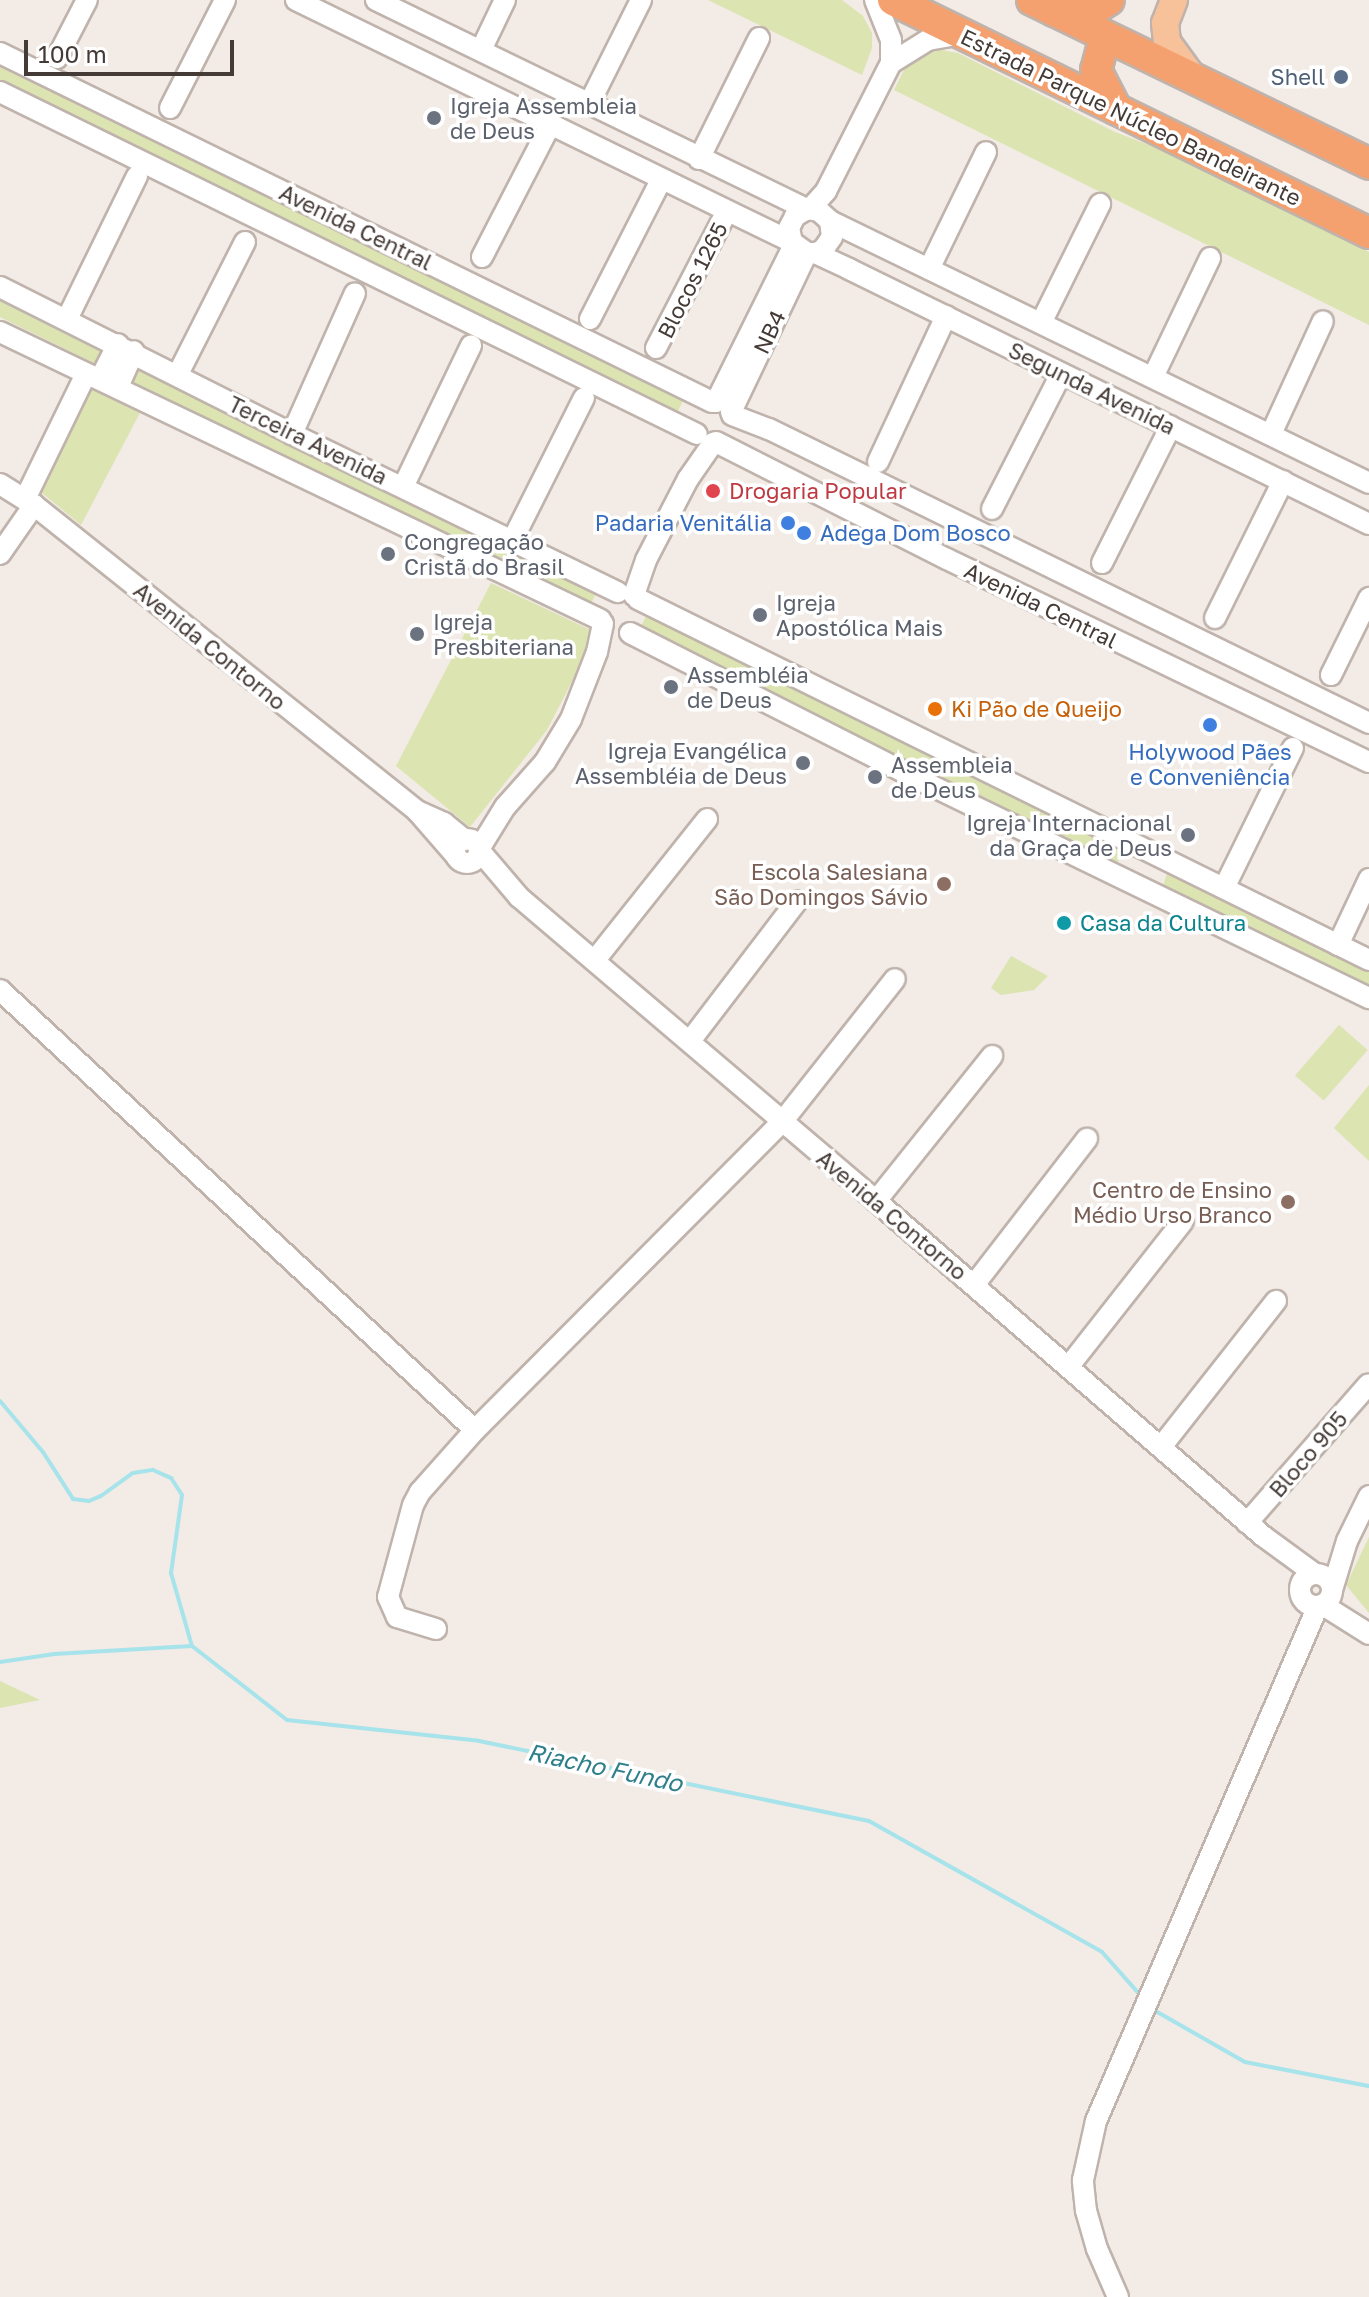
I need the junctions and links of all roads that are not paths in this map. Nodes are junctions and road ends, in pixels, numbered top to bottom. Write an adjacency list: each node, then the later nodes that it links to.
1 (87, 0): 18 (street)
2 (225, 0): 23 (street)
3 (296, 0): 25 (street, Segunda Avenida)
4 (376, 0): 16 (street, Segunda Avenida)
5 (505, 0): 16 (street)
6 (641, 0): 22 (street)
7 (875, 0): 19 (street)
8 (893, 0): 13 (highway, Estrada Parque Núcleo Bandeirante)
9 (1109, 0): 12 (highway)
10 (1120, 0): 14 (main road)
11 (1174, 0): 20 (main road)
12 (1043, 6): 14 (highway)
13 (962, 34): 19 (street); 24 (highway, Estrada Parque Núcleo Bandeirante)
14 (1105, 37): 20 (highway); 24 (highway)
15 (759, 38): 28 (street)
16 (481, 50): 22 (street, Segunda Avenida)
17 (0, 53): 27 (street, Avenida Central)
18 (57, 58)
19 (891, 63): 35 (street)
20 (1199, 85): 29 (highway)
21 (0, 92): 32 (street, Avenida Central)
22 (589, 104): 28 (street, Segunda Avenida)
23 (170, 108)
24 (1116, 109): 36 (highway, Estrada Parque Núcleo Bandeirante)
25 (550, 125): 31 (street, Segunda Avenida); 39 (street)
26 (986, 152): 41 (street)
27 (217, 158): 32 (street); 59 (street, Avenida Central)
28 (699, 159): 35 (street, Segunda Avenida)
29 (1369, 164)
30 (137, 176): 45 (street)
31 (661, 180): 34 (street, Segunda Avenida); 46 (street)
32 (201, 191): 64 (street, Avenida Central)
33 (1100, 204): 48 (street)
34 (727, 211): 38 (street, Segunda Avenida); 52 (street, Blocos 1265)
35 (819, 214): 38 (street); 38 (street); 41 (street, Segunda Avenida)
36 (1369, 233)
37 (245, 242): 53 (street)
38 (802, 248): 44 (street, Segunda Avenida); 59 (street, NB4)
39 (482, 257)
40 (1210, 258): 55 (street)
41 (929, 269): 48 (street, Segunda Avenida)
42 (0, 287): 45 (street, Terceira Avenida)
43 (355, 293): 62 (street)
44 (946, 316): 54 (street, Segunda Avenida); 66 (street)
45 (67, 319): 51 (street, Terceira Avenida)
46 (590, 319)
47 (1323, 321): 63 (street)
48 (1041, 323): 55 (street, Segunda Avenida)
49 (0, 332): 56 (street, Terceira Avenida)
50 (471, 346): 70 (street)
51 (126, 348): 53 (street, Terceira Avenida); 56 (street)
52 (656, 348)
53 (178, 374): 62 (street, Terceira Avenida)
54 (1061, 374): 61 (street, Segunda Avenida); 72 (street)
55 (1153, 377): 57 (street, Segunda Avenida)
56 (102, 380): 71 (street); 82 (street, Terceira Avenida)
57 (1187, 394): 60 (street, Segunda Avenida); 61 (street)
58 (584, 398): 74 (street)
59 (723, 408): 64 (street); 64 (street); 78 (street, Avenida Central)
60 (1216, 408): 63 (street, Segunda Avenida); 65 (street)
61 (1171, 426): 65 (street, Segunda Avenida); 76 (street)
62 (292, 434): 70 (street, Terceira Avenida)
63 (1271, 434): 68 (street, Segunda Avenida)
64 (706, 439): 77 (street); 83 (street, Avenida Central)
65 (1201, 440): 67 (street, Segunda Avenida)
66 (878, 462)
67 (1283, 481): 73 (street, Segunda Avenida); 81 (street)
68 (1369, 483)
69 (0, 484): 71 (street, Avenida Contorno)
70 (403, 487): 74 (street, Terceira Avenida)
71 (29, 502): 75 (street); 91 (street, Avenida Contorno)
72 (992, 509)
73 (1369, 524)
74 (512, 541): 77 (street, Terceira Avenida)
75 (0, 554)
76 (1102, 563)
77 (628, 594): 82 (street); 82 (street); 90 (street, Terceira Avenida)
78 (1114, 598): 80 (street, Avenida Central); 83 (street)
79 (1369, 598): 85 (street)
80 (1153, 616): 84 (street); 86 (street, Avenida Central)
81 (1215, 618)
82 (614, 628): 91 (street); 93 (street, Terceira Avenida)
83 (1108, 636): 84 (street, Avenida Central)
84 (1134, 649): 88 (street, Avenida Central)
85 (1331, 675)
86 (1369, 723)
87 (1293, 748): 95 (street)
88 (1369, 762)
89 (707, 819): 99 (street)
90 (1130, 841): 92 (street, Terceira Avenida); 93 (street)
91 (469, 850): 99 (street, Avenida Contorno)
92 (1165, 858): 95 (street, Terceira Avenida); 96 (street)
93 (1116, 875): 96 (street, Terceira Avenida)
94 (1369, 879): 98 (street)
95 (1224, 888): 98 (street, Terceira Avenida)
96 (1149, 891): 103 (street, Terceira Avenida)
97 (797, 901): 104 (street)
98 (1338, 945): 100 (street, Terceira Avenida)
99 (595, 960): 104 (street, Avenida Contorno)
100 (1369, 960)
101 (895, 979): 106 (street)
102 (0, 990): 114 (street)
103 (1369, 998)
104 (690, 1041): 106 (street, Avenida Contorno)
105 (992, 1056): 108 (street)
106 (782, 1122): 108 (street, Avenida Contorno); 114 (street)
107 (1087, 1139): 110 (street)
108 (876, 1201): 110 (street, Avenida Contorno)
109 (1183, 1221): 112 (street)
110 (974, 1285): 112 (street, Avenida Contorno)
111 (1276, 1301): 115 (street)
112 (1069, 1366): 115 (street, Avenida Contorno)
113 (1368, 1385): 117 (street, Bloco 905)
114 (475, 1430): 119 (street)
115 (1161, 1447): 117 (street, Avenida Contorno)
116 (1369, 1496): 118 (street)
117 (1255, 1530): 118 (street, Avenida Contorno)
118 (1317, 1592): 120 (street, Avenida Contorno); 121 (street)
119 (436, 1629)
120 (1367, 1633)
121 (1118, 2297)

